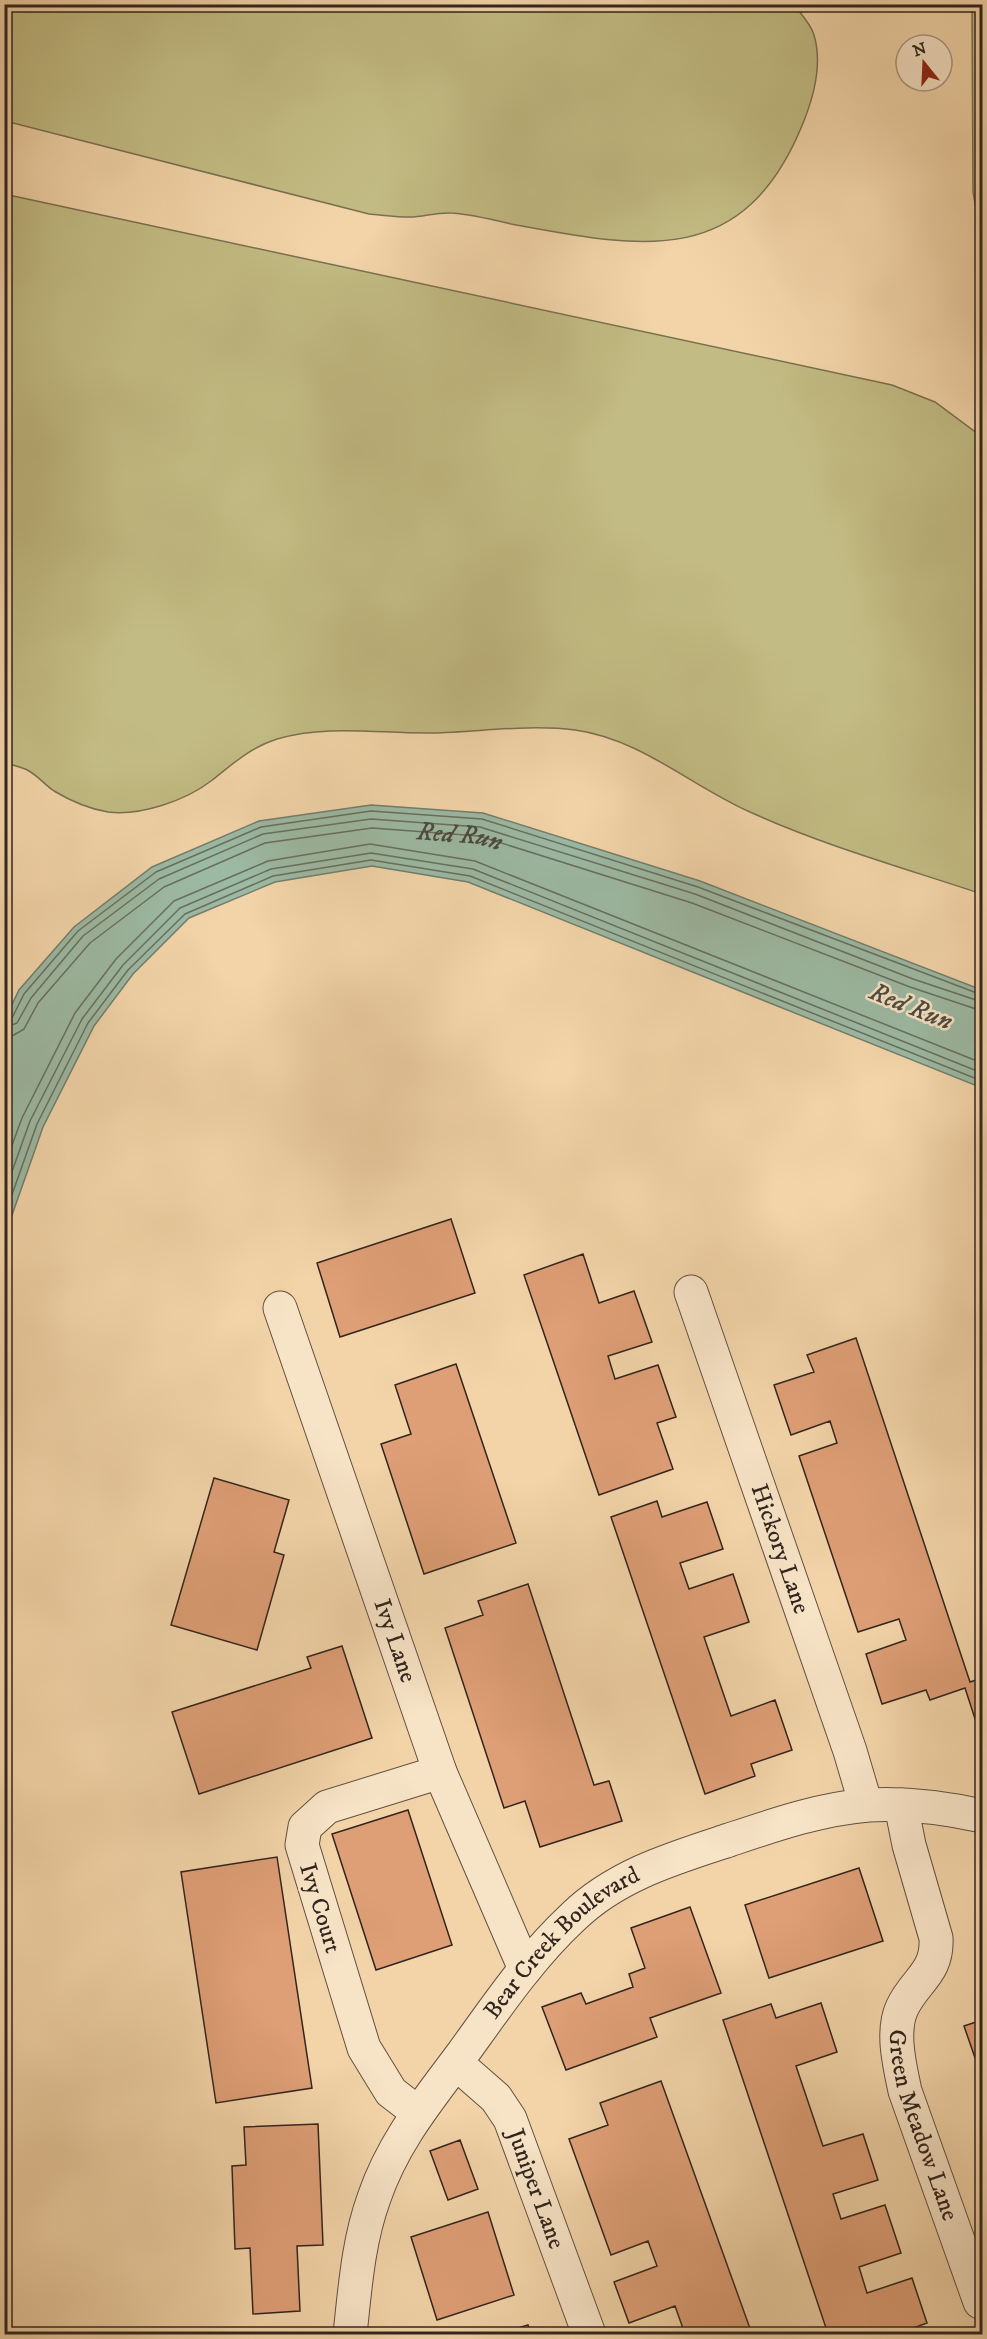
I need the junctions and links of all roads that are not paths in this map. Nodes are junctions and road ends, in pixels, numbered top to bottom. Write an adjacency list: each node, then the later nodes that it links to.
1 (691, 1292): 5 (street, Hickory Lane)
2 (280, 1308): 3 (street, Ivy Lane)
3 (440, 1772): 7 (street, Ivy Lane); 9 (street, Ivy Court)
4 (901, 1805): 5 (street, Bear Creek Boulevard); 6 (street, Bear Creek Boulevard); 10 (street, Green Meadow Lane)
5 (866, 1806): 7 (street, Bear Creek Boulevard)
6 (982, 1816)
7 (525, 1969): 8 (street, Bear Creek Boulevard)
8 (456, 2063): 9 (street, Bear Creek Boulevard); 12 (street, Juniper Lane)
9 (417, 2112): 11 (street, Bear Creek Boulevard)
10 (980, 2302)
11 (350, 2334)
12 (589, 2334)

